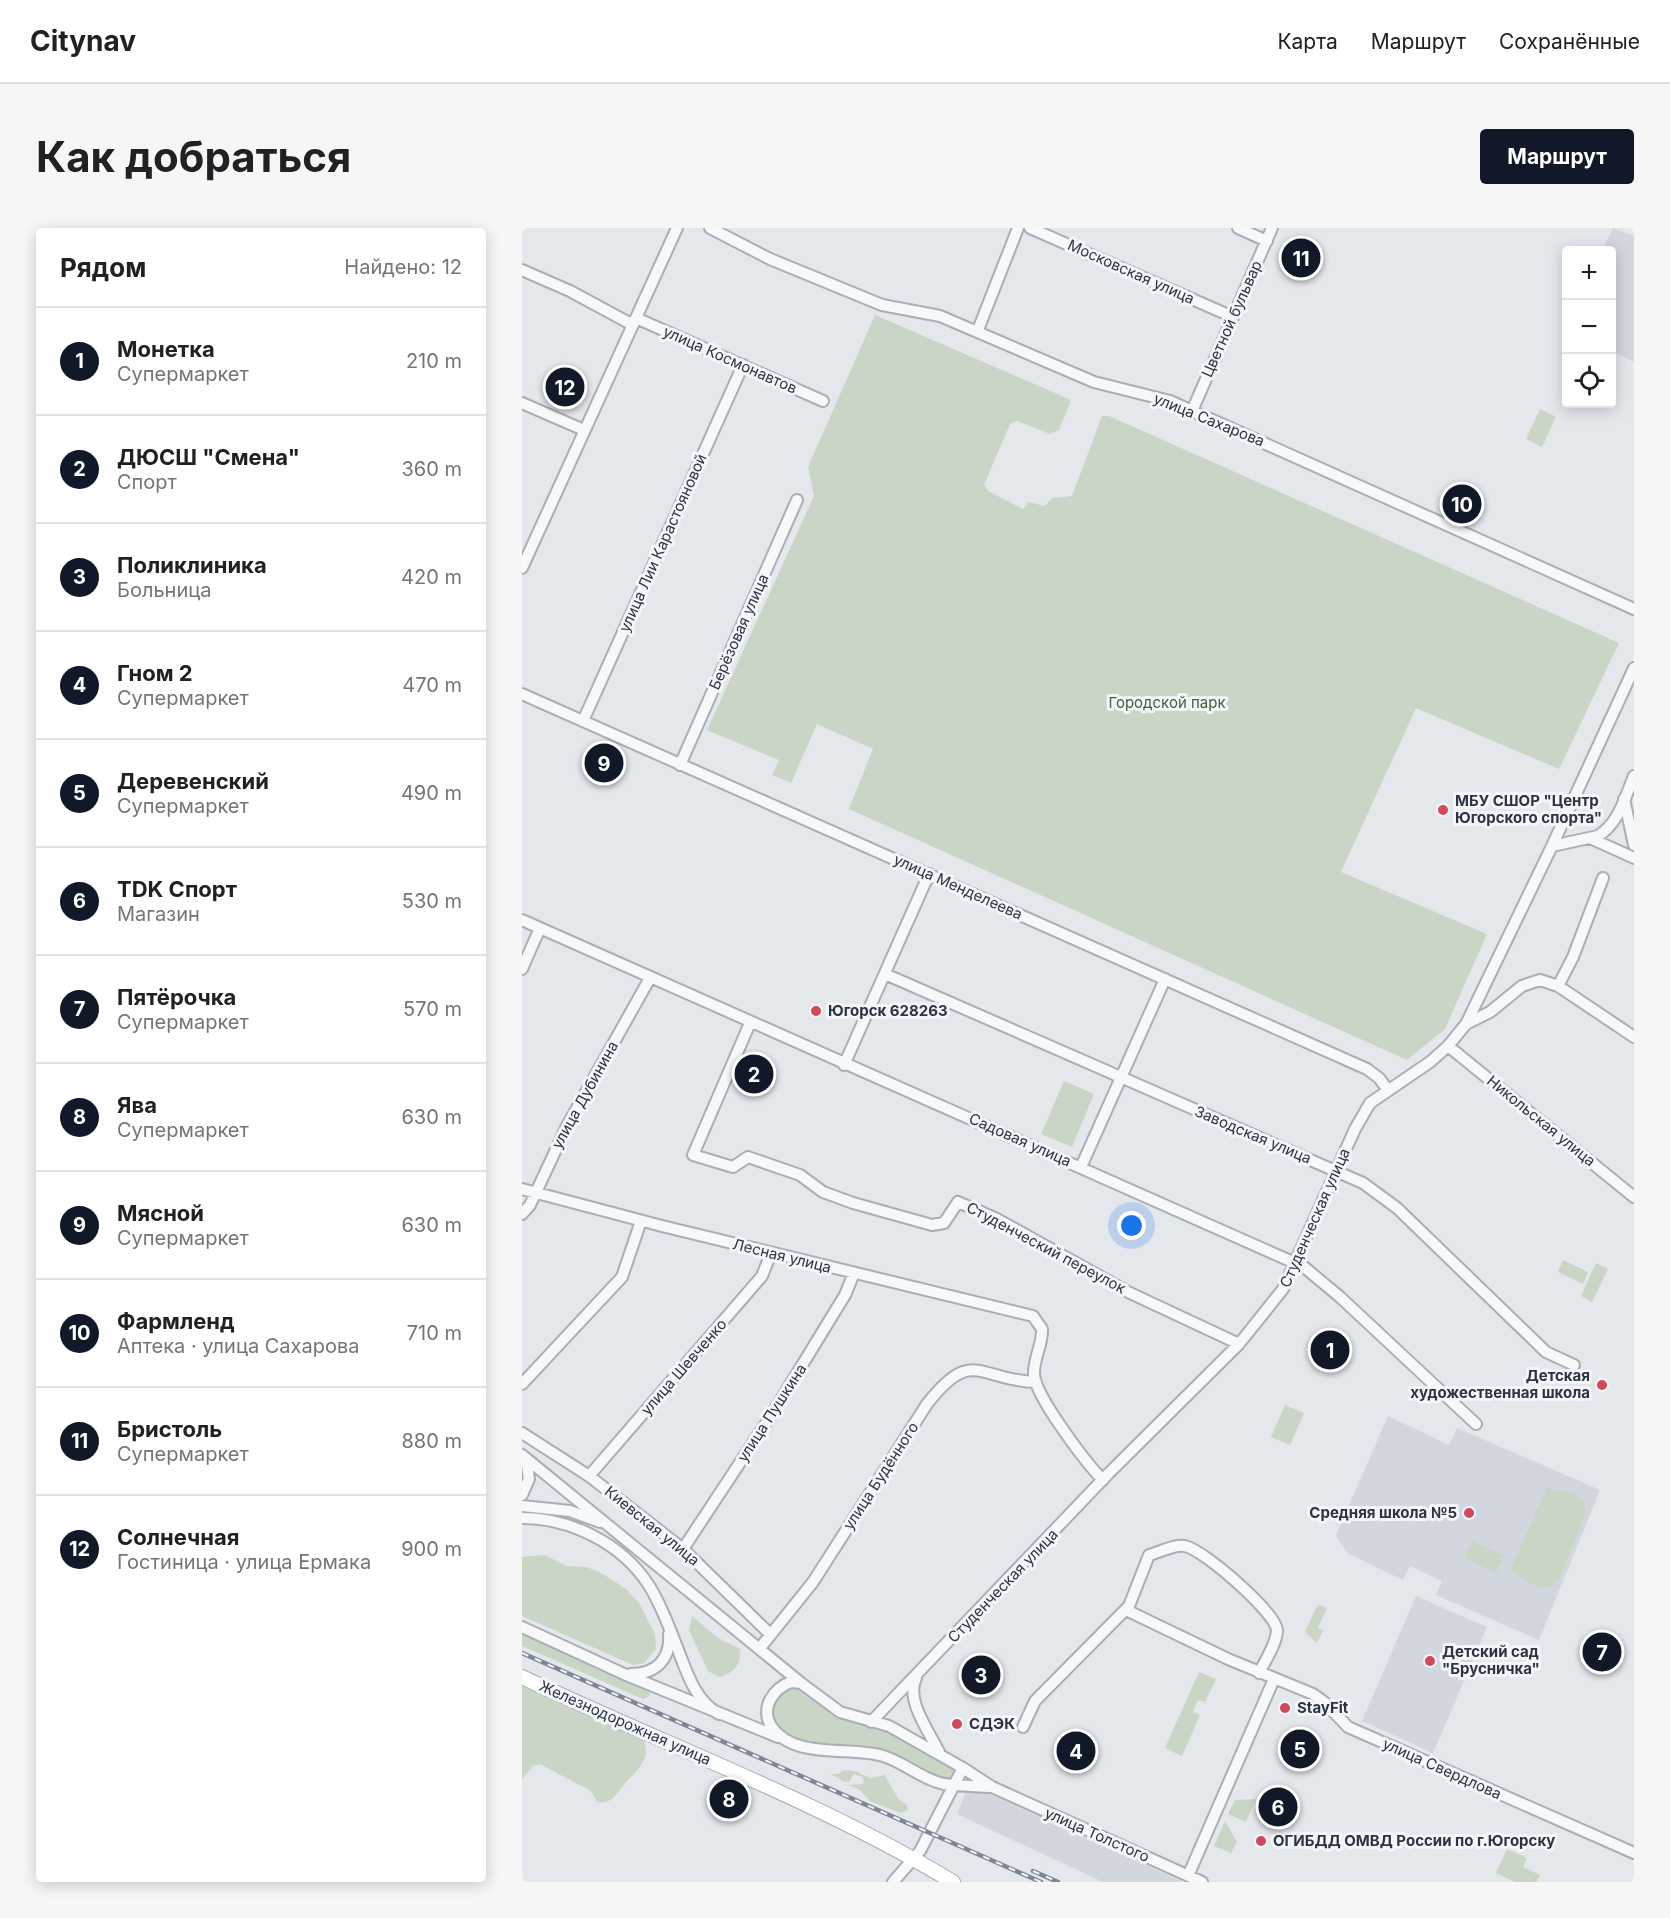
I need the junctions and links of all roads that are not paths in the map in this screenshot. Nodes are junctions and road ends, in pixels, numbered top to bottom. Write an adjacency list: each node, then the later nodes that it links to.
1 (676, 228): 10 (street)
2 (710, 228): 11 (street, улица Сахарова)
3 (1018, 228): 11 (street)
4 (1030, 228): 9 (street, Московская улица)
5 (1238, 228): 7 (street)
6 (1272, 228): 7 (street, Цветной бульвар)
7 (1267, 241): 9 (street, Цветной бульвар)
8 (522, 270): 10 (street, улица Космонавтов)
9 (1233, 316): 15 (street, Цветной бульвар)
10 (634, 322): 12 (street, улица Космонавтов); 16 (street)
11 (978, 330): 15 (street, улица Сахарова)
12 (743, 365): 13 (street, улица Космонавтов); 22 (street, улица Лии Карастояновой)
13 (824, 401)
14 (522, 403): 16 (street)
15 (1192, 411): 19 (street, улица Сахарова)
16 (585, 430): 18 (street)
17 (797, 500): 23 (street, Берёзовая улица)
18 (522, 568)
19 (1634, 609)
20 (1634, 668): 28 (street, Студенческая улица)
21 (522, 694): 22 (street, улица Менделеева)
22 (583, 721): 23 (street, улица Менделеева)
23 (680, 765): 30 (street, улица Менделеева)
24 (1634, 776): 25 (street)
25 (1624, 798): 26 (street); 27 (street)
26 (1590, 838): 28 (street); 29 (street)
27 (1634, 845)
28 (1552, 846): 40 (street, Студенческая улица)
29 (1634, 858)
30 (928, 874): 35 (street); 37 (street, улица Менделеева)
31 (1603, 878): 38 (street)
32 (522, 920): 33 (street, Садовая улица)
33 (540, 928): 34 (street); 36 (street, Садовая улица)
34 (522, 969)
35 (885, 974): 43 (street); 44 (street, Заводская улица)
36 (650, 978): 39 (street, Садовая улица); 49 (street, улица Дубинина)
37 (1165, 979): 44 (street); 45 (street, улица Менделеева)
38 (1558, 986): 40 (street); 41 (street)
39 (750, 1023): 43 (street, Садовая улица); 56 (street, Студенческий переулок)
40 (1466, 1024): 42 (street, Студенческая улица)
41 (1634, 1037)
42 (1448, 1046): 45 (street, Студенческая улица); 50 (street, Никольская улица)
43 (844, 1065): 46 (street, Садовая улица)
44 (1120, 1077): 46 (street); 47 (street, Заводская улица)
45 (1388, 1090): 47 (street, Студенческая улица)
46 (1081, 1167): 54 (street, Садовая улица)
47 (1336, 1171): 54 (street, Студенческая улица); 57 (street, Заводская улица)
48 (522, 1189): 49 (street, Лесная улица)
49 (535, 1193): 51 (street, улица Дубинина); 52 (street, Лесная улица)
50 (1634, 1197)
51 (522, 1214)
52 (641, 1221): 53 (street, Лесная улица); 59 (street)
53 (771, 1253): 55 (street, Лесная улица); 63 (street, улица Шевченко)
54 (1296, 1263): 56 (street, Студенческая улица); 60 (street, Садовая улица)
55 (854, 1273): 58 (street, Лесная улица); 69 (street, улица Пушкина)
56 (1239, 1344): 64 (street, Студенческая улица)
57 (1574, 1365)
58 (1036, 1382): 64 (street); 73 (street, улица Будённого)
59 (522, 1384)
60 (1476, 1424)
61 (522, 1433): 63 (street, Киевская улица)
62 (524, 1457): 65 (street); 68 (street)
63 (589, 1476): 69 (street, Киевская улица)
64 (1102, 1480): 75 (street, Студенческая улица)
65 (522, 1495)
66 (522, 1506): 68 (street)
67 (522, 1518): 71 (street)
68 (621, 1534): 74 (street)
69 (683, 1549): 73 (street, Киевская улица)
70 (1125, 1610): 76 (street, улица Свердлова); 76 (street); 83 (street)
71 (665, 1616): 77 (street); 81 (street)
72 (522, 1627): 77 (street)
73 (770, 1634): 74 (street, улица Будённого)
74 (759, 1648): 80 (street)
75 (919, 1673): 82 (street, Студенческая улица); 85 (street)
76 (1259, 1673): 79 (street, улица Свердлова)
77 (624, 1674): 81 (street)
78 (522, 1677): 92 (main road, Железнодорожная улица)
79 (1274, 1679): 91 (street, улица Свердлова); 93 (street)
80 (801, 1683): 82 (street); 84 (street)
81 (719, 1714): 84 (street)
82 (871, 1722): 85 (street)
83 (1023, 1727)
84 (784, 1739): 87 (street)
85 (939, 1752): 86 (street)
86 (963, 1768): 88 (street); 89 (street)
87 (928, 1778): 88 (street); 90 (street)
88 (954, 1785): 89 (street); 90 (street)
89 (992, 1787): 93 (street, улица Толстого)
90 (938, 1816): 92 (street)
91 (1634, 1853)
92 (915, 1859): 94 (street); 95 (main road, Железнодорожная улица)
93 (1188, 1876): 96 (street, улица Толстого)
94 (892, 1882)
95 (953, 1882)
96 (1202, 1882)

